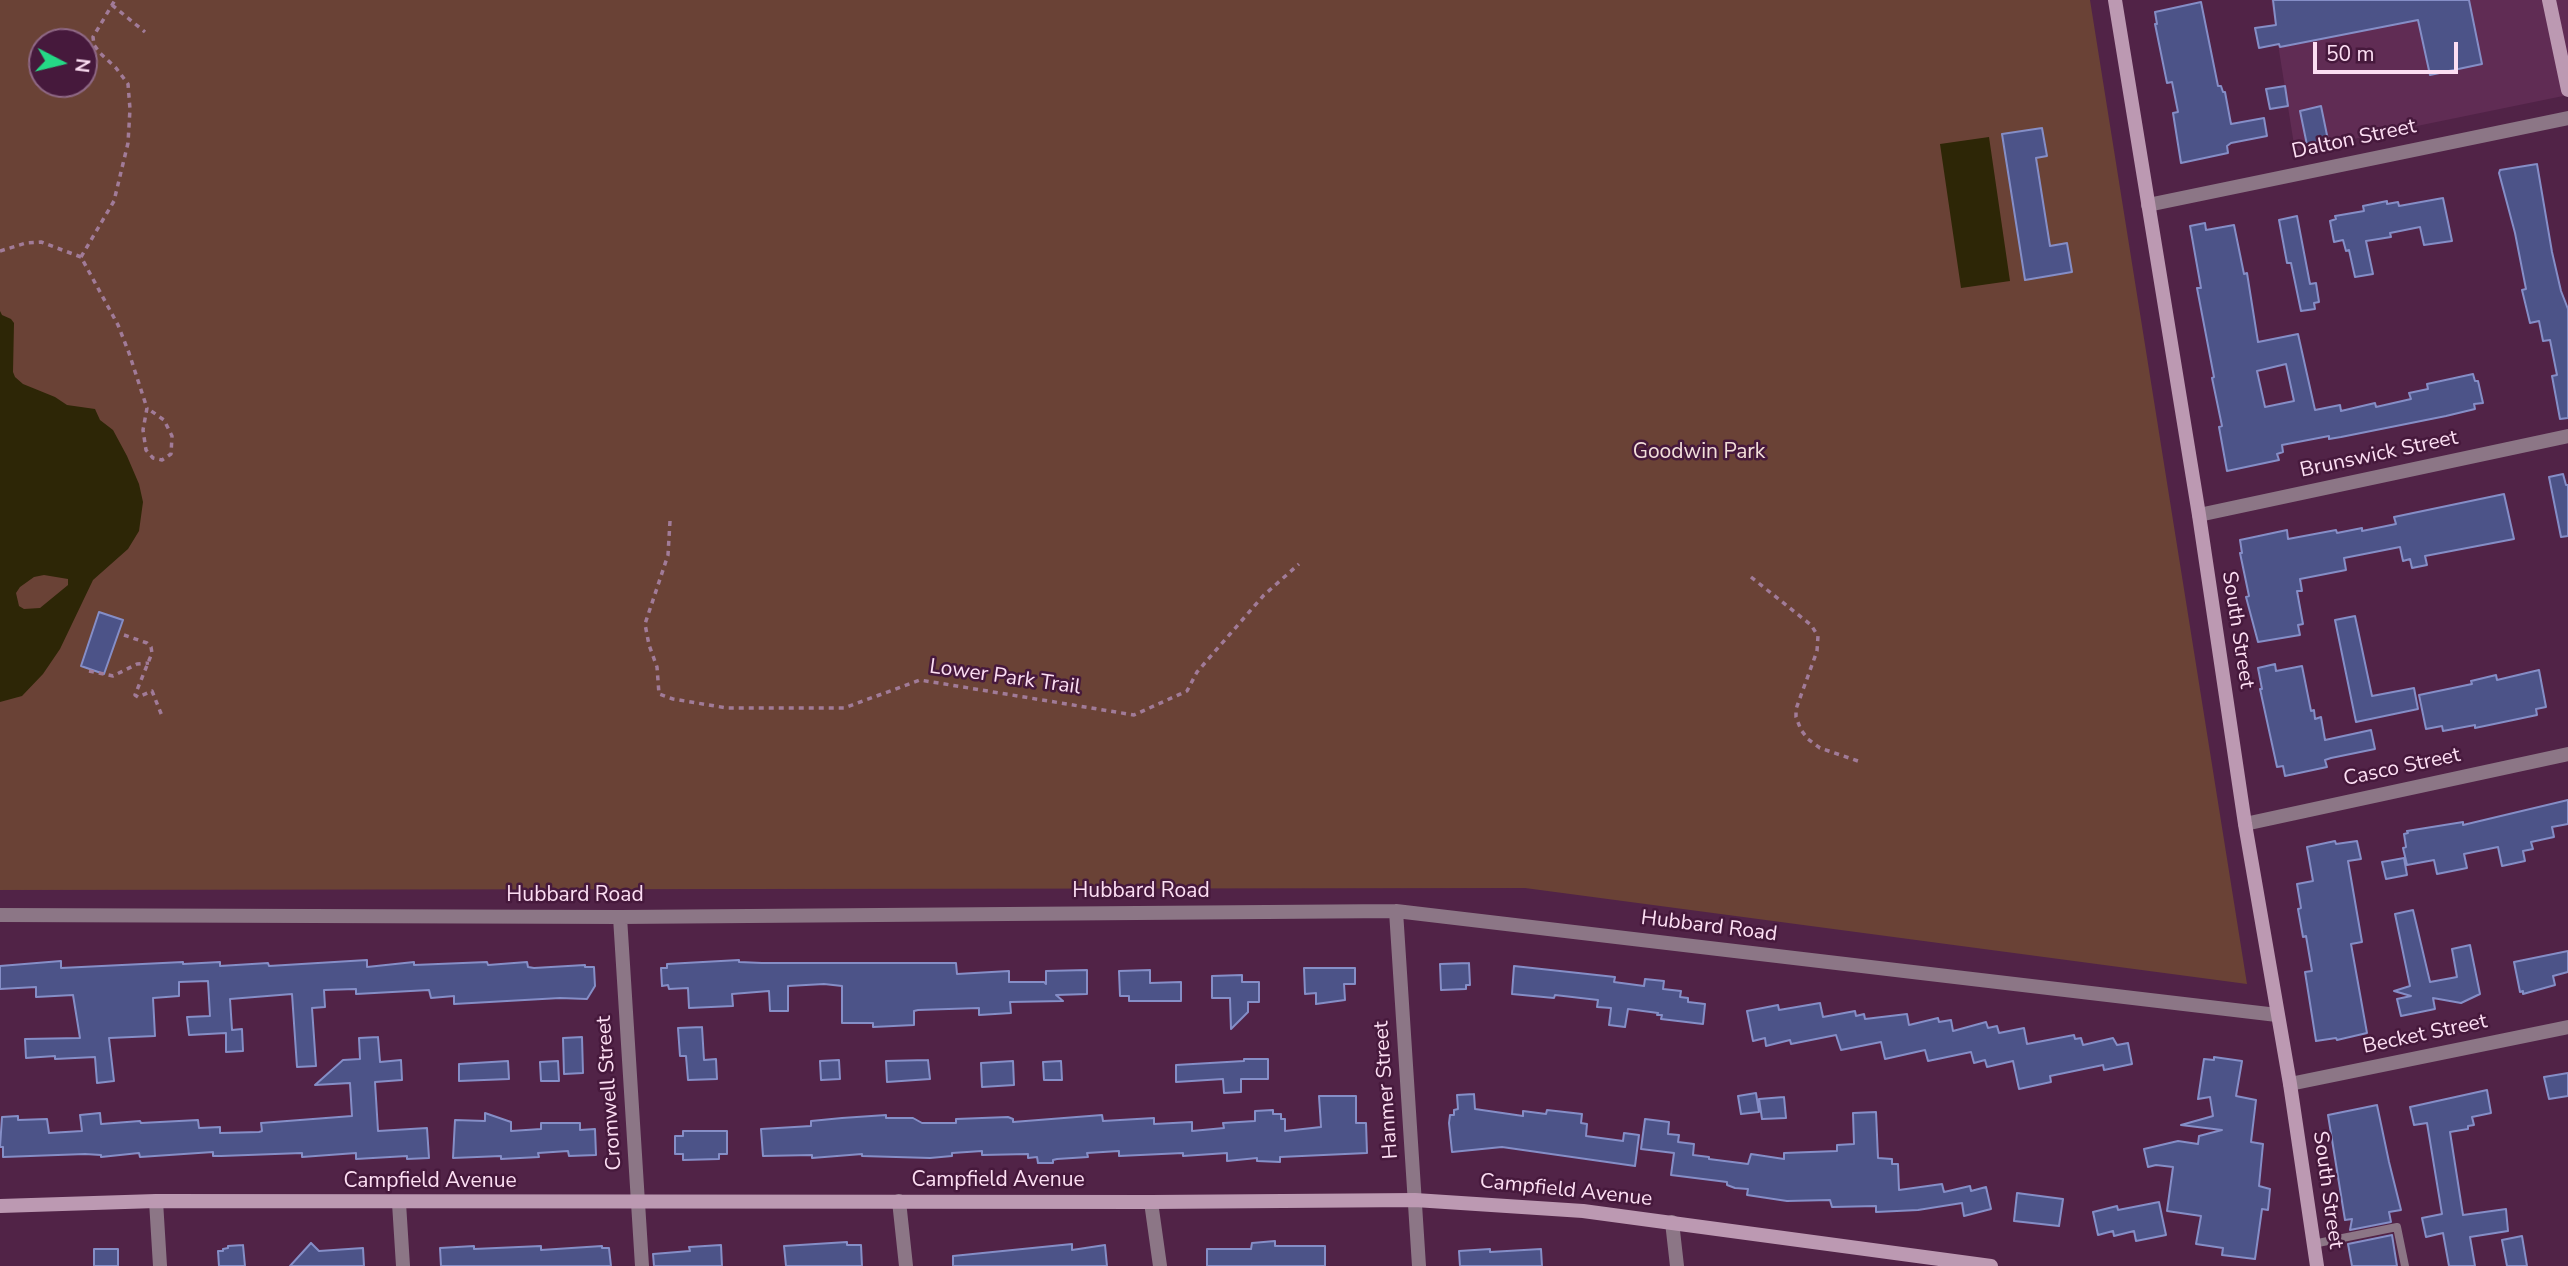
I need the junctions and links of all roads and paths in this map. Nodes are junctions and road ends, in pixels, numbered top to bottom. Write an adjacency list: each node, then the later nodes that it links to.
1 (2115, 0): 8 (street, South Street)
2 (2549, 0): 5 (street)
3 (114, 2): 4 (path); 10 (path)
4 (145, 32)
5 (2566, 68): 6 (street)
6 (2568, 90)
7 (2568, 118): 8 (street, Dalton Street)
8 (2148, 205): 13 (street, South Street)
9 (0, 251): 10 (path)
10 (81, 257): 11 (path)
11 (146, 408): 11 (path)
12 (2568, 436): 13 (street, Brunswick Street)
13 (2199, 515): 23 (street, South Street)
14 (670, 521): 15 (path, Lower Park Trail)
15 (1299, 564)
16 (1751, 577): 22 (path)
17 (124, 635): 18 (path)
18 (149, 663): 19 (path); 20 (path)
19 (89, 671)
20 (162, 716)
21 (2568, 754): 23 (street, Casco Street)
22 (1857, 761)
23 (2245, 824): 27 (street, South Street)
24 (1396, 911): 26 (street, Hubbard Road); 27 (street, Hubbard Road); 30 (street, Hanmer Street)
25 (0, 915): 26 (street, Hubbard Road)
26 (620, 917): 35 (street, Cromwell Street)
27 (2277, 1015): 29 (street, South Street)
28 (2568, 1027): 29 (street, Becket Street)
29 (2290, 1084): 38 (street, South Street)
30 (1415, 1200): 33 (street, Campfield Avenue); 37 (street, Campfield Avenue); 44 (street, Hanmer Street)
31 (156, 1201): 34 (street, Campfield Avenue); 36 (street, Campfield Avenue); 39 (street)
32 (899, 1201): 33 (street, Campfield Avenue); 35 (street, Campfield Avenue); 42 (street)
33 (1151, 1202): 43 (street)
34 (400, 1203): 35 (street, Campfield Avenue); 40 (street)
35 (638, 1203): 41 (street, Cromwell Street)
36 (0, 1206)
37 (1672, 1222): 45 (street); 46 (street, Campfield Avenue)
38 (2314, 1244): 47 (street, South Street); 48 (lane)
39 (160, 1266)
40 (403, 1266)
41 (642, 1266)
42 (906, 1266)
43 (1160, 1266)
44 (1419, 1266)
45 (1677, 1266)
46 (1991, 1266)
47 (2317, 1266)
48 (2405, 1266)

